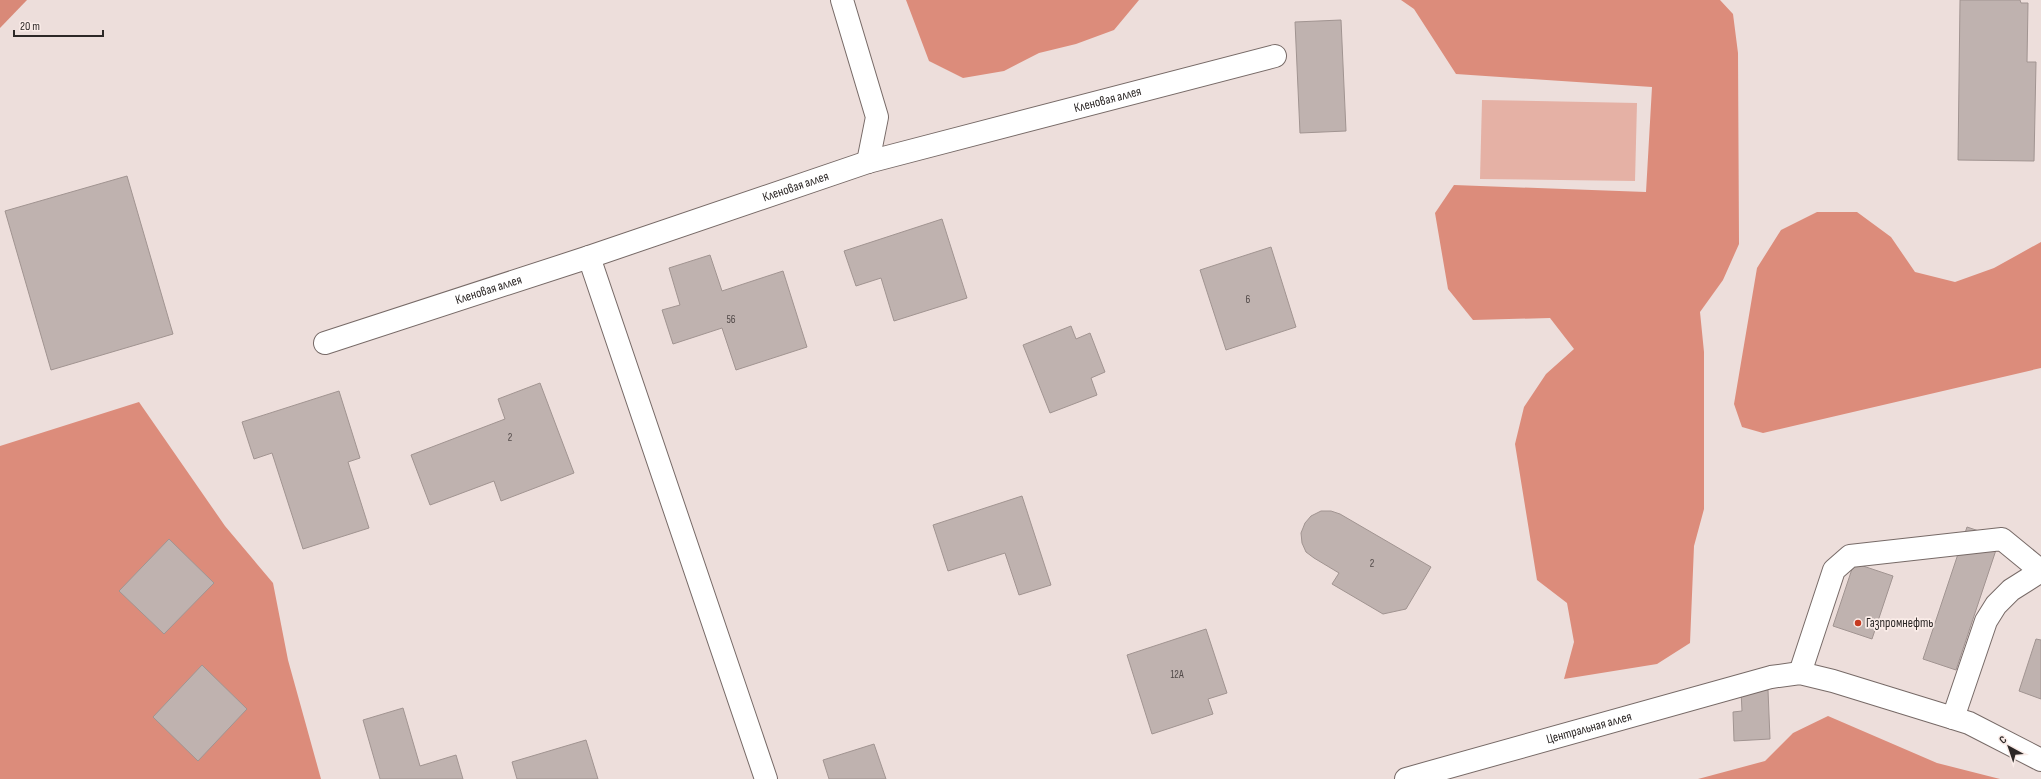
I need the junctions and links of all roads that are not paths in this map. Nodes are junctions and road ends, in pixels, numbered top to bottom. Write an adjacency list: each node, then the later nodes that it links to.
1 (842, 0): 3 (street)
2 (1275, 56): 3 (street, Кленовая аллея)
3 (868, 162): 4 (street, Кленовая аллея)
4 (589, 257): 5 (street, Кленовая аллея); 10 (street)
5 (325, 343)
6 (2041, 571): 7 (street); 8 (street)
7 (1800, 673): 8 (street); 11 (street, Центральная аллея)
8 (1953, 718): 9 (street)
9 (2041, 760)
10 (766, 779)
11 (1406, 779)

